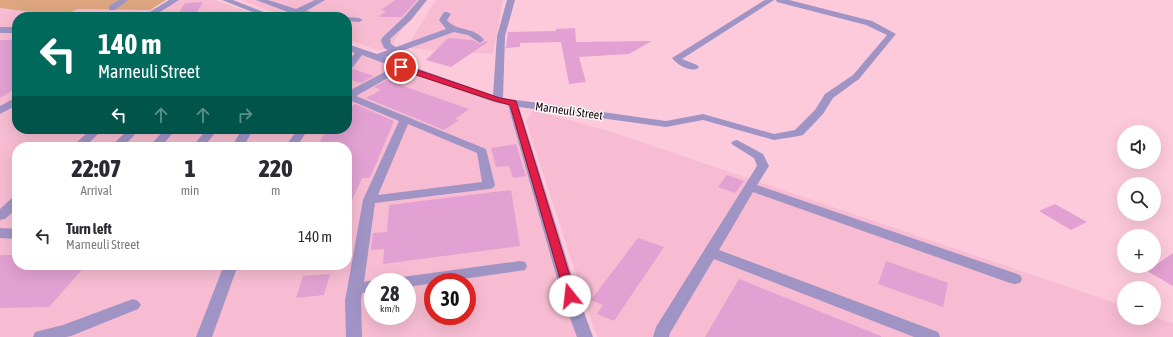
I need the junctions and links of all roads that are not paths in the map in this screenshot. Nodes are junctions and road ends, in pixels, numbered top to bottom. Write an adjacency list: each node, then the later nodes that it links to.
1 (124, 0): 10 (street)
2 (175, 0): 11 (street)
3 (226, 0): 12 (street)
4 (260, 0): 13 (street)
5 (317, 0): 13 (street)
6 (423, 0): 22 (street)
7 (511, 0): 30 (street)
8 (770, 0): 27 (street)
9 (780, 0): 32 (street, Marneuli Street)
10 (112, 8)
11 (155, 12)
12 (258, 12)
13 (296, 12)
14 (447, 14): 17 (street)
15 (352, 19): 16 (street)
16 (359, 20)
17 (453, 29): 20 (street); 22 (street)
18 (0, 30): 19 (street)
19 (12, 30)
20 (480, 40)
21 (352, 49): 23 (street, Marneuli Street)
22 (396, 50): 24 (street)
23 (360, 52): 24 (street, Marneuli Street); 25 (street)
24 (377, 57): 26 (street, Marneuli Street)
25 (352, 62)
26 (401, 67): 28 (street); 30 (street, Marneuli Street)
27 (694, 67)
28 (352, 94)
29 (352, 98): 34 (street)
30 (498, 100): 32 (street, Marneuli Street)
31 (12, 103): 33 (street)
32 (513, 103): 61 (street)
33 (0, 111)
34 (405, 119): 45 (street); 45 (street)
35 (92, 134): 39 (street)
36 (130, 134): 40 (street)
37 (167, 134): 41 (street)
38 (209, 134): 42 (street)
39 (84, 142)
40 (121, 142)
41 (159, 142)
42 (202, 142)
43 (737, 143): 44 (street)
44 (750, 187): 50 (street); 53 (street)
45 (369, 200): 56 (street)
46 (12, 205): 47 (street)
47 (0, 216)
48 (0, 233): 49 (street)
49 (12, 234)
50 (711, 252): 62 (street); 63 (street)
51 (520, 266): 54 (street)
52 (229, 270): 59 (street)
53 (1016, 279)
54 (416, 280)
55 (364, 287): 56 (street)
56 (355, 288): 60 (street)
57 (132, 305): 58 (street)
58 (41, 337)
59 (204, 337)
60 (354, 337)
61 (585, 337)
62 (661, 337)
63 (932, 337)

